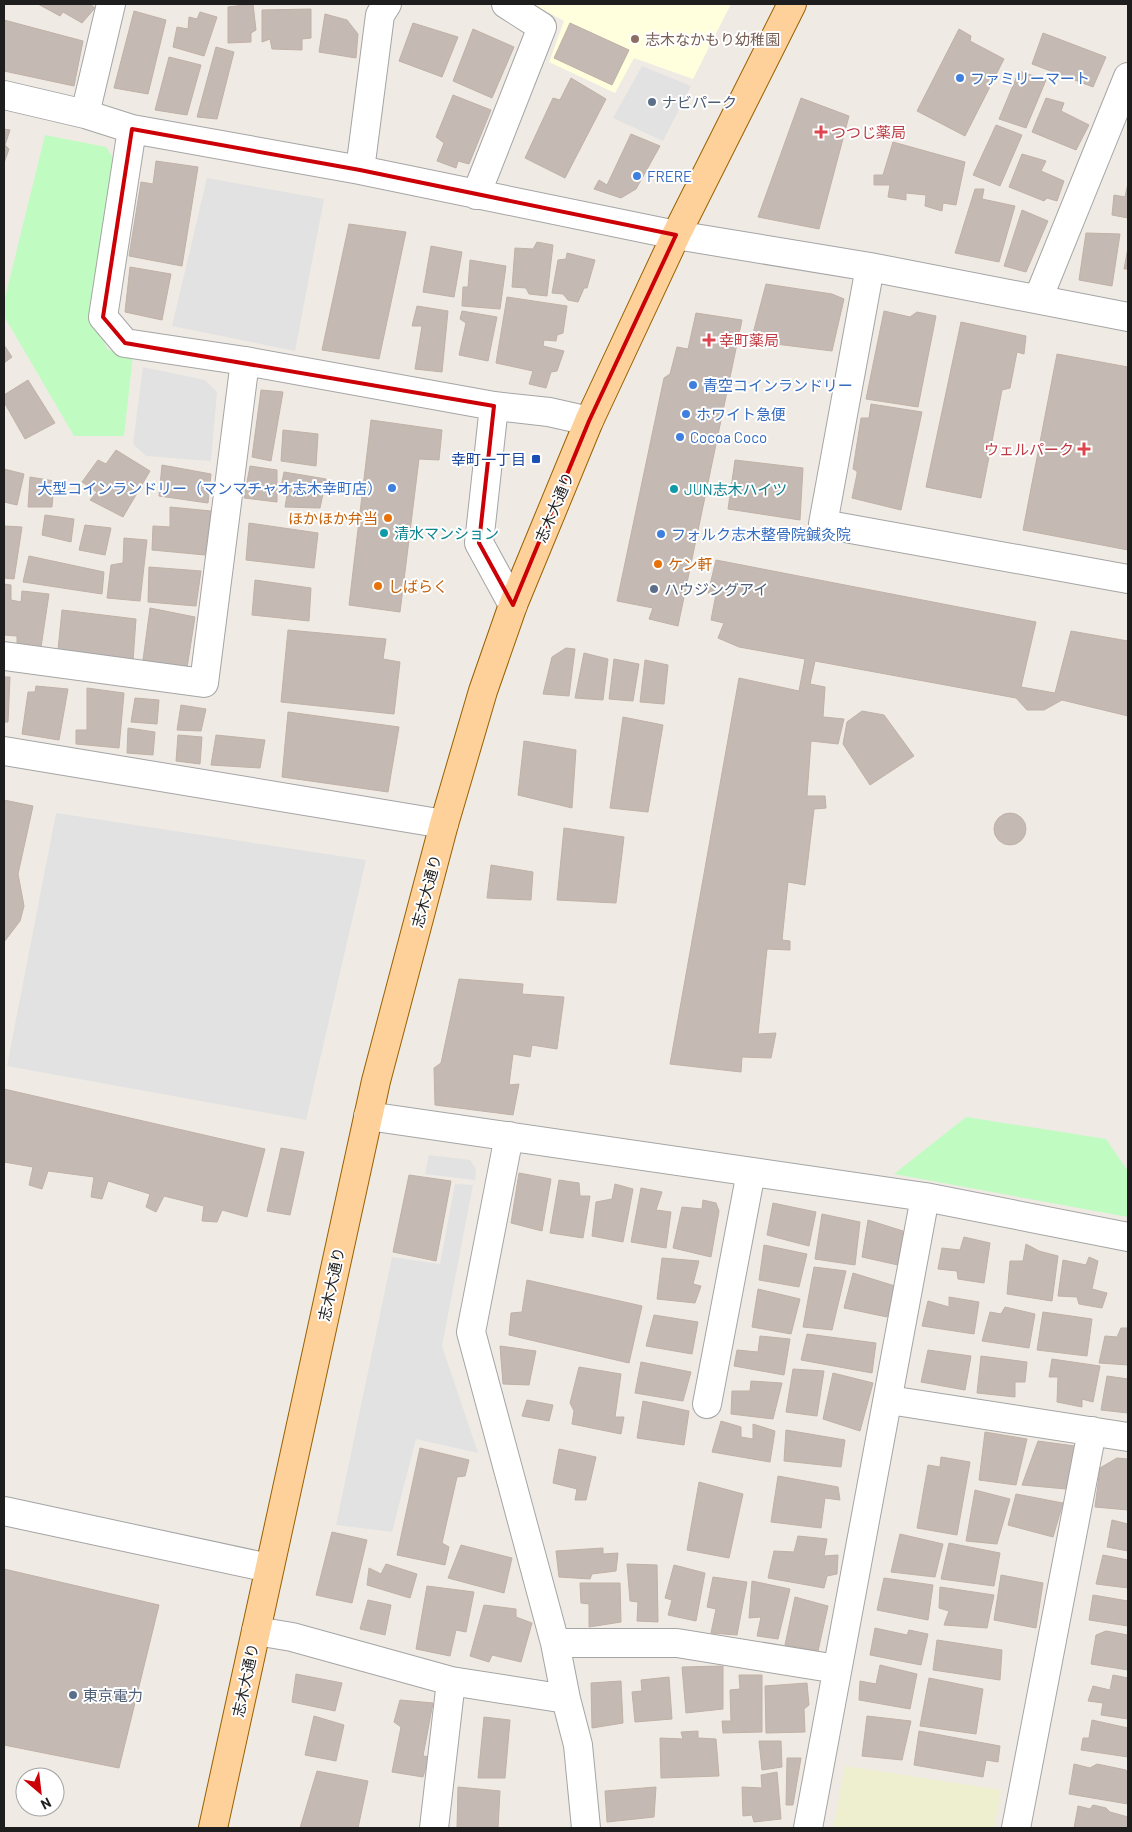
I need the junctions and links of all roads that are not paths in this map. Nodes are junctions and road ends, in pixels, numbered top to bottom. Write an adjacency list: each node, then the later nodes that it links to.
1 (111, 4): 7 (street)
2 (506, 4): 10 (street)
3 (792, 4): 11 (main road, 志木大通り)
4 (376, 7): 9 (street)
5 (1126, 88): 13 (street)
6 (4, 95): 7 (street)
7 (85, 114): 8 (street)
8 (132, 129): 9 (street); 15 (street)
9 (360, 170): 10 (street)
10 (476, 195): 11 (street)
11 (676, 235): 12 (street); 17 (main road, 志木大通り)
12 (870, 267): 13 (street); 18 (street)
13 (1038, 299): 14 (street)
14 (1128, 317)
15 (245, 360): 16 (street); 20 (street)
16 (494, 406): 17 (street); 19 (street)
17 (590, 421): 19 (main road, 志木大通り)
18 (1128, 579)
19 (513, 605): 22 (main road, 志木大通り)
20 (4, 656)
21 (4, 751): 22 (street)
22 (444, 824): 23 (main road, 志木大通り)
23 (368, 1116): 24 (street); 33 (main road, 志木大通り)
24 (509, 1136): 25 (street); 35 (street)
25 (751, 1172): 26 (street); 29 (street)
26 (925, 1197): 27 (street); 28 (street)
27 (1128, 1237)
28 (888, 1400): 30 (street); 36 (street)
29 (707, 1404)
30 (1092, 1431): 31 (street); 43 (street)
31 (1128, 1437)
32 (4, 1511): 33 (street)
33 (269, 1568): 34 (main road, 志木大通り)
34 (256, 1631): 37 (street); 39 (main road, 志木大通り)
35 (555, 1643): 36 (street); 38 (street)
36 (837, 1669): 42 (street)
37 (451, 1681): 38 (street); 40 (street)
38 (566, 1699): 41 (street)
39 (213, 1828)
40 (434, 1828)
41 (586, 1828)
42 (808, 1828)
43 (1016, 1828)

